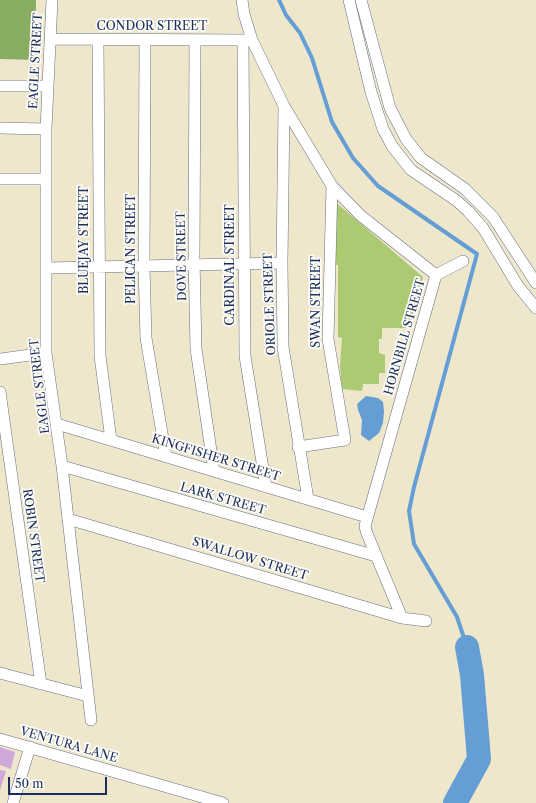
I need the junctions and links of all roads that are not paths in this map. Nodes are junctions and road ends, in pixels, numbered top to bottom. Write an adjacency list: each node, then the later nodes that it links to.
1 (52, 0): 5 (street, EAGLE STREET)
2 (242, 0): 9 (street, HORNBILL STREET)
3 (349, 0): 27 (street)
4 (361, 0): 26 (street)
5 (51, 39): 6 (street, CONDOR STREET); 11 (street, EAGLE STREET)
6 (98, 40): 7 (street, CONDOR STREET); 23 (street, BLUEJAY STREET)
7 (145, 40): 8 (street, CONDOR STREET); 21 (street, PELICAN STREET)
8 (195, 40): 9 (street, CONDOR STREET); 22 (street, DOVE STREET)
9 (248, 40): 12 (street, HORNBILL STREET); 19 (street, CARDINAL STREET)
10 (0, 86): 11 (street)
11 (48, 86): 14 (street, EAGLE STREET)
12 (284, 106): 17 (street, HORNBILL STREET); 20 (street, ORIOLE STREET)
13 (0, 128): 14 (street)
14 (46, 129): 16 (street, EAGLE STREET)
15 (0, 179): 16 (street)
16 (46, 179): 24 (street, EAGLE STREET)
17 (332, 186): 25 (street, HORNBILL STREET); 33 (street, SWAN STREET)
18 (463, 261): 25 (street)
19 (244, 263): 20 (street); 22 (street); 37 (street, CARDINAL STREET)
20 (282, 263): 33 (street, ORIOLE STREET)
21 (144, 266): 22 (street); 23 (street); 34 (street, PELICAN STREET)
22 (194, 266): 36 (street, DOVE STREET)
23 (98, 267): 24 (street); 32 (street, BLUEJAY STREET)
24 (46, 268): 28 (street, EAGLE STREET)
25 (436, 275): 39 (street, HORNBILL STREET)
26 (536, 283)
27 (536, 308)
28 (46, 353): 29 (street); 31 (street, EAGLE STREET)
29 (0, 359)
30 (0, 392): 45 (street, ROBIN STREET)
31 (57, 424): 32 (street, KINGFISHER STREET); 35 (street, EAGLE STREET)
32 (111, 440): 34 (street, KINGFISHER STREET)
33 (298, 447): 38 (street, ORIOLE STREET)
34 (166, 457): 36 (street, KINGFISHER STREET)
35 (62, 466): 40 (street, EAGLE STREET); 41 (street, LARK STREET)
36 (214, 471): 37 (street, KINGFISHER STREET)
37 (266, 486): 38 (street, KINGFISHER STREET)
38 (308, 499): 39 (street, KINGFISHER STREET)
39 (367, 517): 41 (street, HORNBILL STREET)
40 (68, 519): 42 (street, SWALLOW STREET); 46 (street, EAGLE STREET)
41 (376, 556): 42 (street, HORNBILL STREET)
42 (402, 618): 43 (street, SWALLOW STREET)
43 (426, 621)
44 (0, 673): 45 (street)
45 (41, 684): 46 (street)
46 (88, 696): 47 (street, EAGLE STREET)
47 (91, 720)
48 (0, 738): 49 (street, VENTURA LANE)
49 (30, 747): 50 (street, VENTURA LANE); 51 (street)
50 (187, 798): 52 (street, VENTURA LANE)
51 (14, 803)
52 (223, 803)

